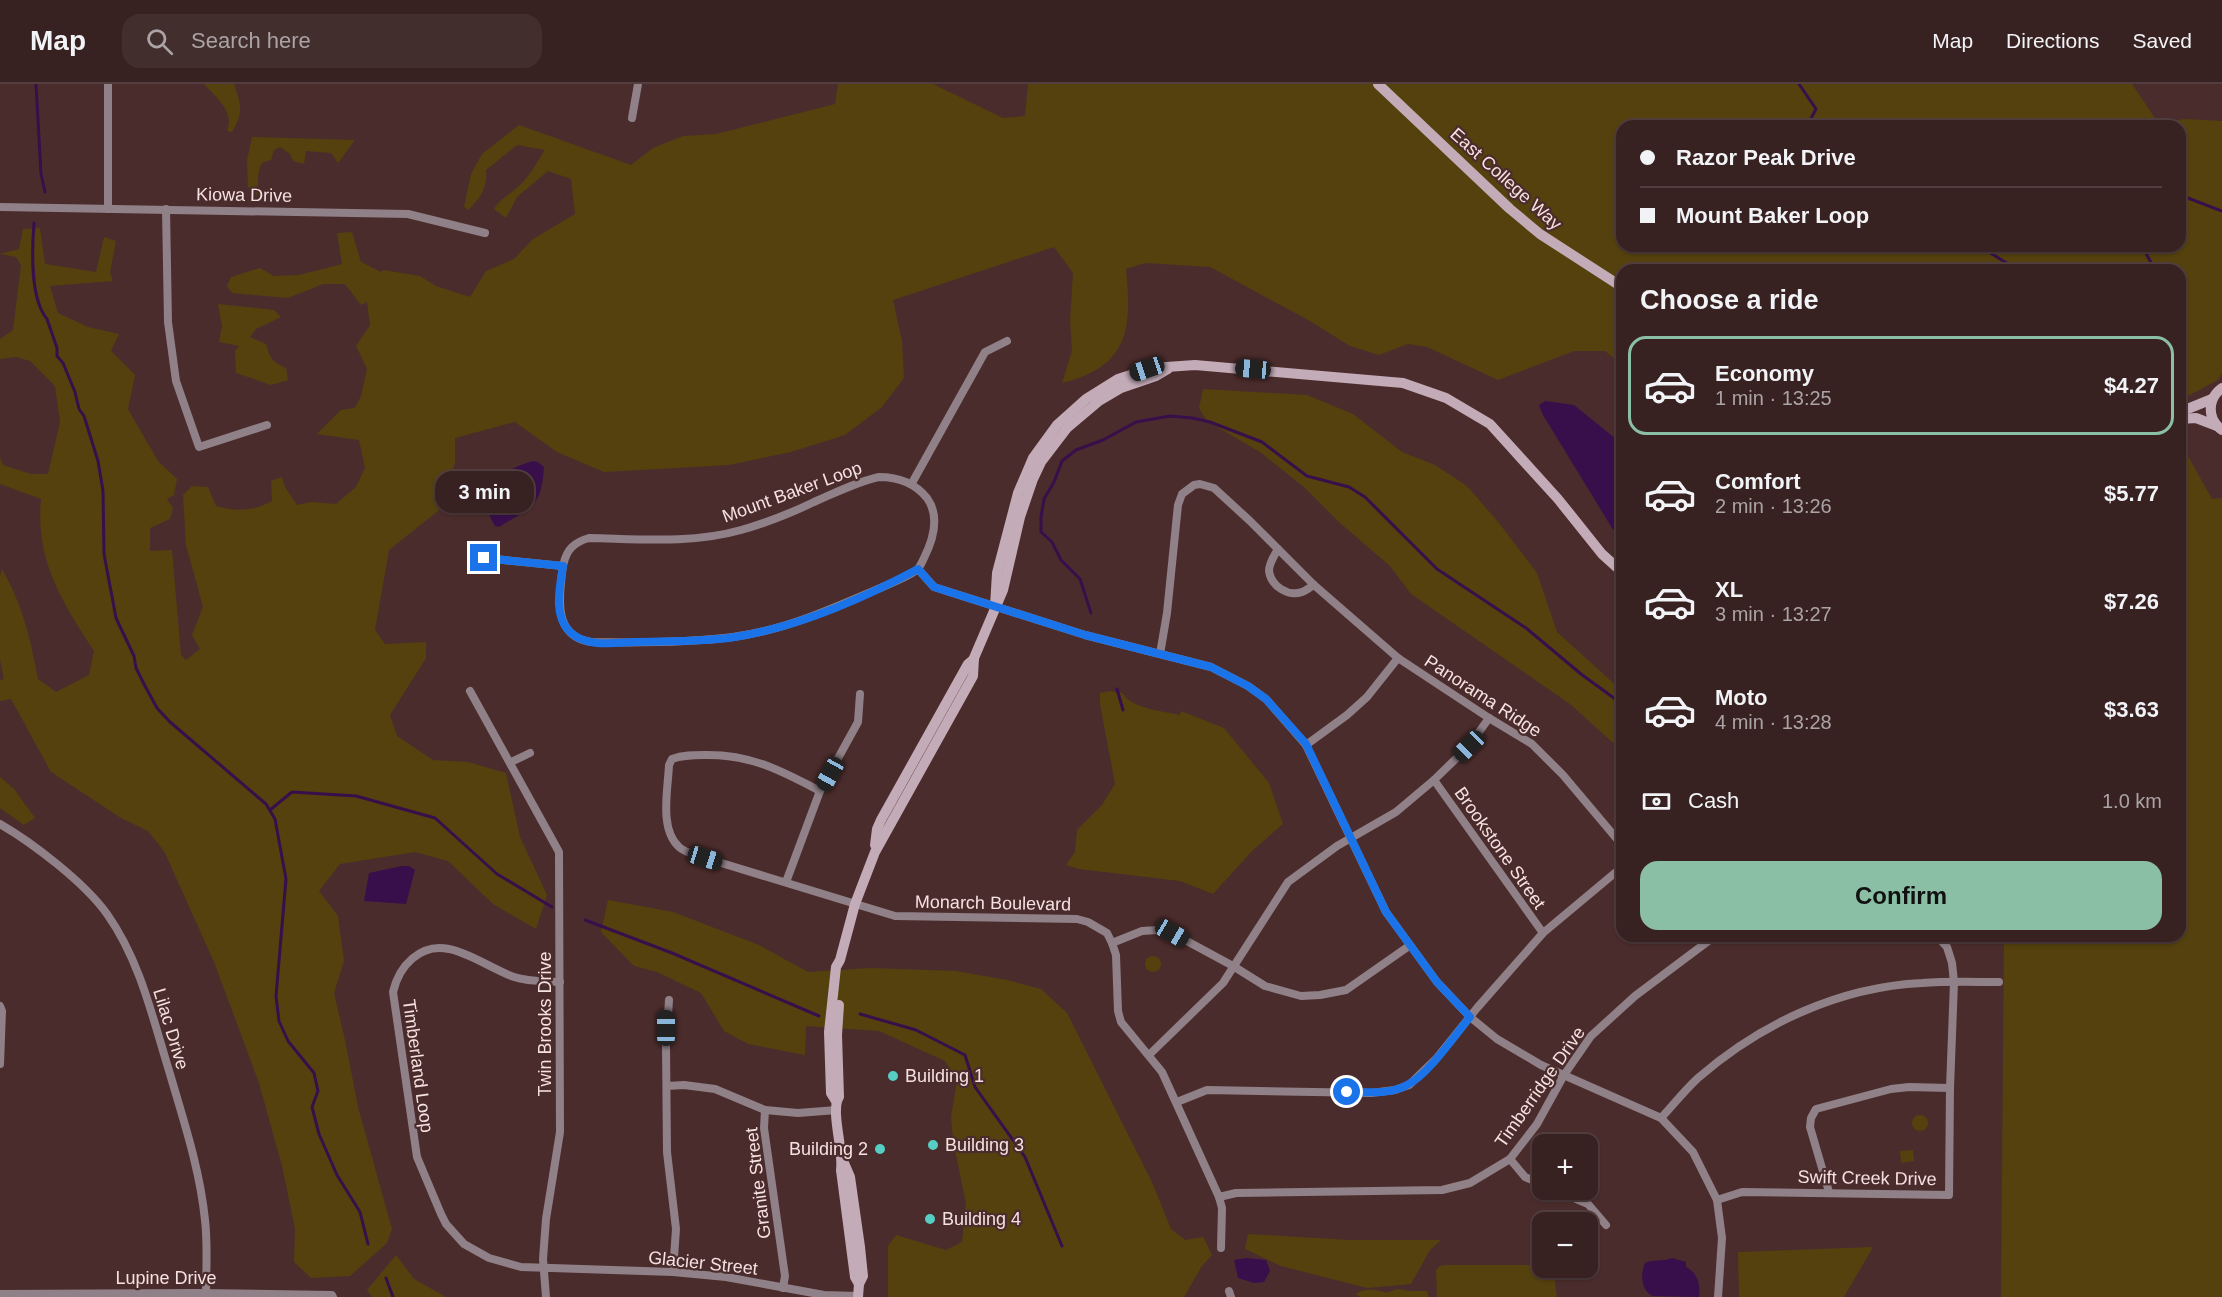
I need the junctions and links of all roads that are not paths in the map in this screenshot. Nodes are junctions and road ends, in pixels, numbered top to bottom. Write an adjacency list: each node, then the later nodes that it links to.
1 (108, 84): 6 (street)
2 (638, 84): 4 (street)
3 (1378, 84): 9 (street, East College Way)
4 (632, 118)
5 (0, 207): 6 (street, Kiowa Drive)
6 (108, 209): 7 (street, Kiowa Drive)
7 (166, 209): 8 (street, Kiowa Drive); 15 (street)
8 (485, 233)
9 (1616, 282)
10 (1007, 341): 17 (street)
11 (2222, 388): 12 (street)
12 (2212, 399): 13 (street); 16 (street)
13 (2186, 410)
14 (2186, 419): 16 (street)
15 (267, 425)
16 (2220, 428)
17 (912, 483): 20 (street, Mount Baker Loop); 22 (street)
18 (1278, 549): 23 (street, Panorama Ridge); 23 (street); 25 (street, Panorama Ridge)
19 (484, 558): 20 (street)
20 (563, 566): 22 (street, Mount Baker Loop)
21 (1616, 567): 24 (street)
22 (918, 569): 24 (street)
23 (1314, 585): 26 (street, Panorama Ridge)
24 (995, 606): 25 (street); 40 (street)
25 (1160, 654): 30 (street)
26 (1398, 658): 29 (street, Panorama Ridge); 30 (street)
27 (471, 691): 32 (street, Twin Brooks Drive)
28 (860, 694): 34 (street)
29 (1489, 718): 33 (street); 37 (street, Panorama Ridge)
30 (1306, 744): 36 (street)
31 (530, 753): 32 (street)
32 (512, 762): 47 (street, Twin Brooks Drive)
33 (1434, 780): 36 (street); 41 (street, Brookstone Street)
34 (820, 791): 39 (street); 39 (street, Monarch Boulevard)
35 (0, 824): 75 (street, Lilac Drive)
36 (1351, 838): 45 (street); 46 (street)
37 (1616, 838)
38 (1616, 872): 41 (street)
39 (786, 882): 40 (street, Monarch Boulevard)
40 (855, 904): 44 (street, Monarch Boulevard); 59 (street)
41 (1543, 933): 52 (street)
42 (1707, 942): 55 (street, Timberridge Drive)
43 (1942, 942): 48 (street)
44 (1112, 943): 46 (street); 53 (street)
45 (1408, 946): 46 (street); 52 (street)
46 (1233, 966): 53 (street)
47 (560, 982): 70 (street, Twin Brooks Drive); 70 (street, Timberland Loop)
48 (1954, 982): 49 (street); 57 (street, Swift Creek Drive); 61 (street)
49 (2000, 982)
50 (669, 1000): 56 (street)
51 (0, 1006): 54 (street)
52 (1470, 1017): 55 (street); 58 (street)
53 (1149, 1055): 58 (street)
54 (0, 1064)
55 (1564, 1075): 61 (street); 62 (street, Timberridge Drive)
56 (667, 1086): 60 (street); 71 (street)
57 (1950, 1088): 64 (street); 64 (street, Swift Creek Drive)
58 (1177, 1102): 65 (street)
59 (837, 1106): 60 (street); 73 (street)
60 (765, 1110): 72 (street, Granite Street)
61 (1661, 1118): 67 (street)
62 (1510, 1159): 63 (street); 65 (street, Timberridge Drive)
63 (1532, 1180)
64 (1829, 1192): 67 (street, Swift Creek Drive)
65 (1219, 1197): 69 (street)
66 (1580, 1200): 68 (street)
67 (1718, 1200): 78 (street)
68 (1606, 1225)
69 (1221, 1248)
70 (544, 1267): 71 (street, Glacier Street); 77 (street, Twin Brooks Drive)
71 (674, 1272): 72 (street, Glacier Street)
72 (783, 1288): 73 (street, Glacier Street)
73 (858, 1292)
74 (0, 1294): 75 (street, Lupine Drive)
75 (206, 1295): 76 (street, Lupine Drive)
76 (332, 1296)
77 (546, 1297)
78 (1718, 1297)

